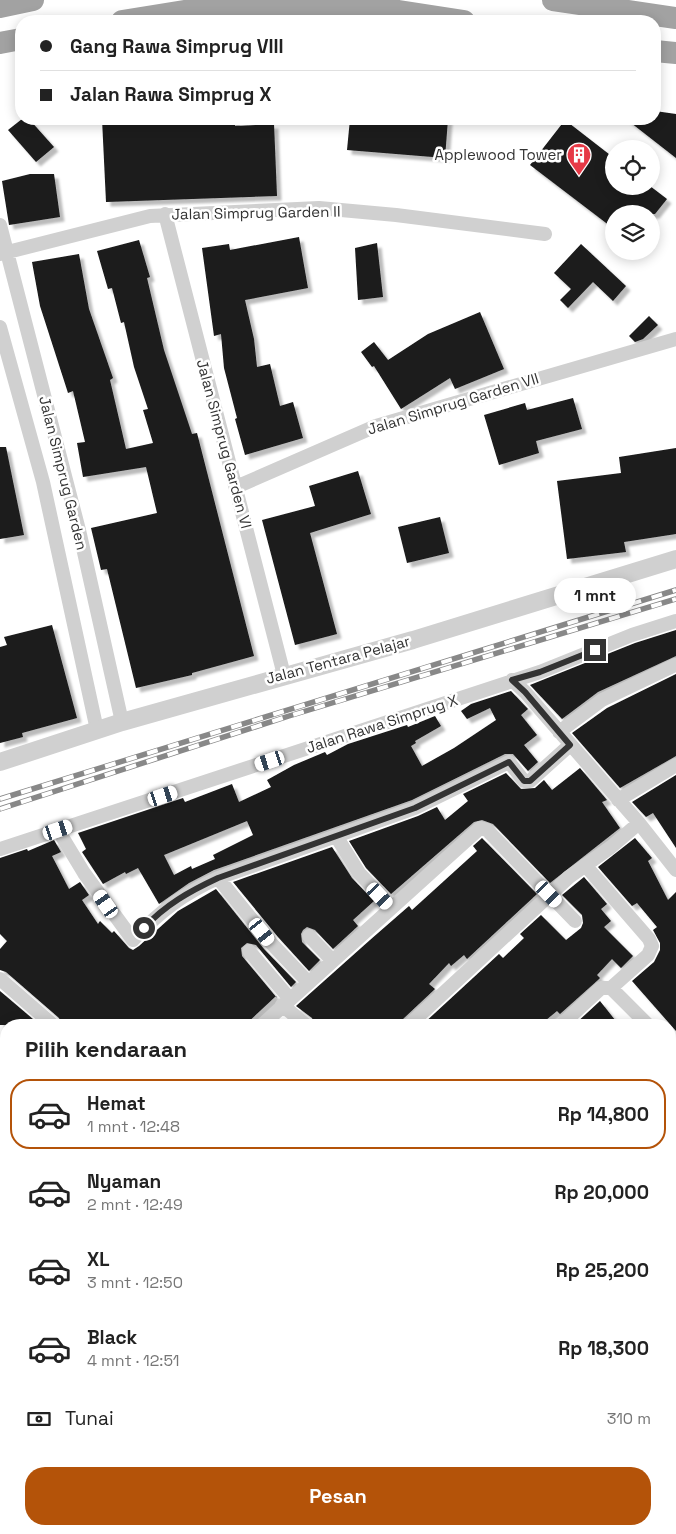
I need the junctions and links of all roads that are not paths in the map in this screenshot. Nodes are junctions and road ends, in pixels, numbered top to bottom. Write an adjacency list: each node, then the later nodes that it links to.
1 (33, 0): 3 (highway)
2 (554, 0): 6 (highway)
3 (0, 7)
4 (160, 15): 5 (highway)
5 (425, 15)
6 (656, 15)
7 (661, 16): 8 (highway)
8 (676, 18)
9 (15, 40): 10 (highway)
10 (0, 43)
11 (661, 52): 12 (highway)
12 (676, 54)
13 (165, 214): 15 (street, Jalan Simprug Garden II); 16 (street, Jalan Simprug Garden II); 21 (street, Jalan Simprug Garden VI)
14 (0, 224): 16 (street, Jalan Simprug Garden)
15 (545, 234)
16 (3, 253): 19 (street, Jalan Simprug Garden)
17 (0, 327): 20 (street, Jalan Simprug Garden)
18 (676, 339): 21 (street, Jalan Simprug Garden VII)
19 (65, 478): 20 (street); 22 (street, Jalan Simprug Garden)
20 (43, 482): 23 (street, Jalan Simprug Garden)
21 (236, 487): 27 (street, Jalan Simprug Garden VI)
22 (79, 530): 23 (street); 29 (street, Jalan Simprug Garden)
23 (55, 534): 30 (street, Jalan Simprug Garden)
24 (676, 559): 27 (street, Jalan Tentara Pelajar)
25 (676, 621): 28 (street, Jalan Rawa Simprug X)
26 (675, 666): 31 (street)
27 (284, 675): 29 (street, Jalan Tentara Pelajar)
28 (512, 680): 31 (street); 37 (street, Jalan Rawa Simprug X)
29 (122, 722): 30 (street, Jalan Tentara Pelajar)
30 (97, 730): 33 (street, Jalan Tentara Pelajar)
31 (559, 732): 32 (street)
32 (570, 745): 35 (street); 38 (street)
33 (0, 762)
34 (676, 765): 35 (street)
35 (618, 800): 36 (street)
36 (639, 823): 40 (street); 41 (street)
37 (58, 830): 39 (street, Jalan Rawa Simprug X); 42 (street)
38 (336, 836): 42 (street); 44 (street)
39 (0, 849)
40 (585, 865): 43 (street); 51 (street)
41 (676, 870)
42 (218, 878): 50 (street)
43 (549, 894): 44 (street); 45 (street); 56 (street)
44 (391, 907): 48 (street)
45 (575, 921)
46 (309, 936): 48 (street)
47 (249, 951): 52 (street)
48 (332, 960): 50 (street)
49 (0, 979): 53 (street)
50 (308, 982): 52 (street)
51 (611, 988): 57 (street); 58 (street)
52 (286, 1002): 54 (street); 55 (street)
53 (46, 1019)
54 (268, 1019)
55 (301, 1019)
56 (416, 1019)
57 (567, 1019)
58 (642, 1019)

